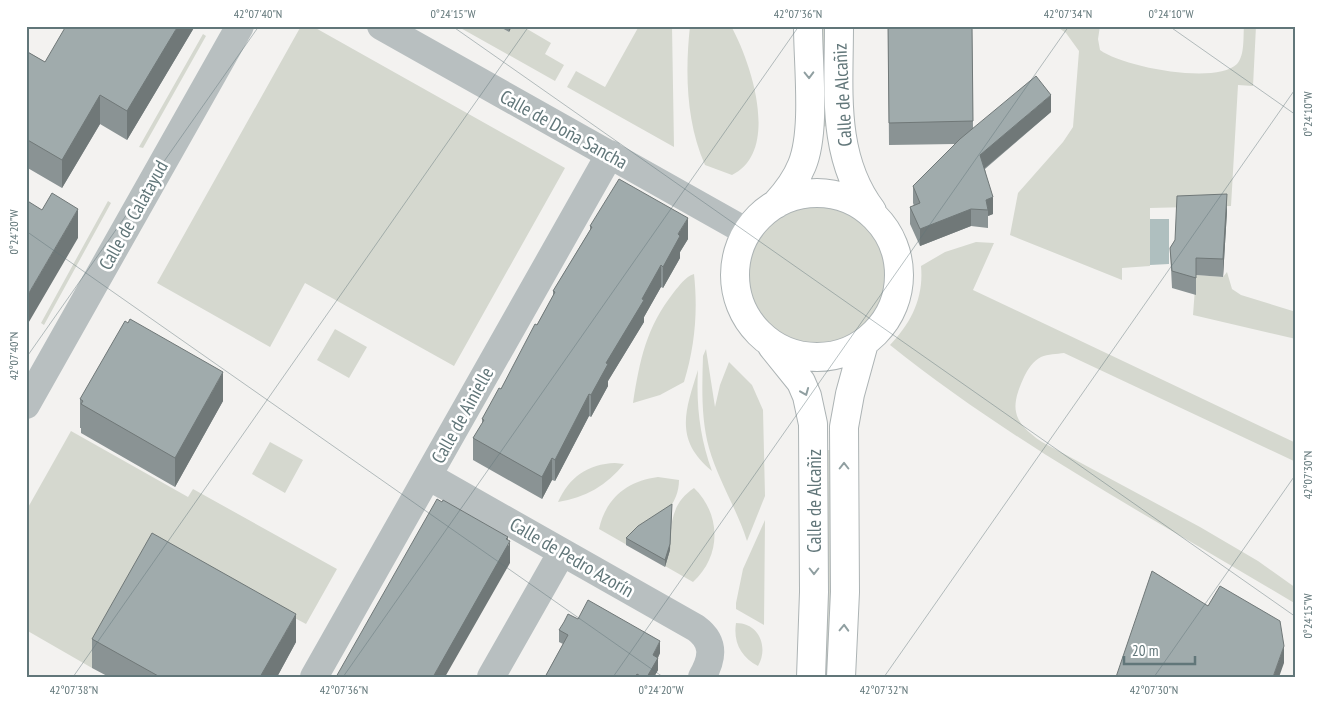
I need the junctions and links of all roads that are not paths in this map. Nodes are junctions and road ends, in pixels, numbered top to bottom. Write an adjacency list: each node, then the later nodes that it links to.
1 (240, 26): 11 (street, Calle de Calatayud)
2 (381, 26): 5 (street, Calle de Doña Sancha)
3 (808, 26): 6 (main road, Calle de Alcañiz, one-way to 6)
4 (839, 26): 7 (main road, Calle de Alcañiz)
5 (610, 154): 8 (street, Calle de Doña Sancha); 12 (street, Calle de Ainielle)
6 (776, 204): 7 (main road); 8 (main road)
7 (875, 216): 10 (main road)
8 (747, 232): 9 (main road)
9 (766, 340): 10 (main road); 17 (main road, Calle de Alcañiz, one-way to 17)
10 (864, 343): 18 (main road, Calle de Alcañiz, one-way to 10)
11 (26, 405)
12 (428, 476): 13 (street, Calle de Pedro Azorín); 14 (street, Calle de Ainielle)
13 (562, 552): 15 (street); 16 (street, Calle de Pedro Azorín)
14 (314, 677)
15 (491, 677)
16 (702, 677)
17 (811, 677)
18 (841, 677)

